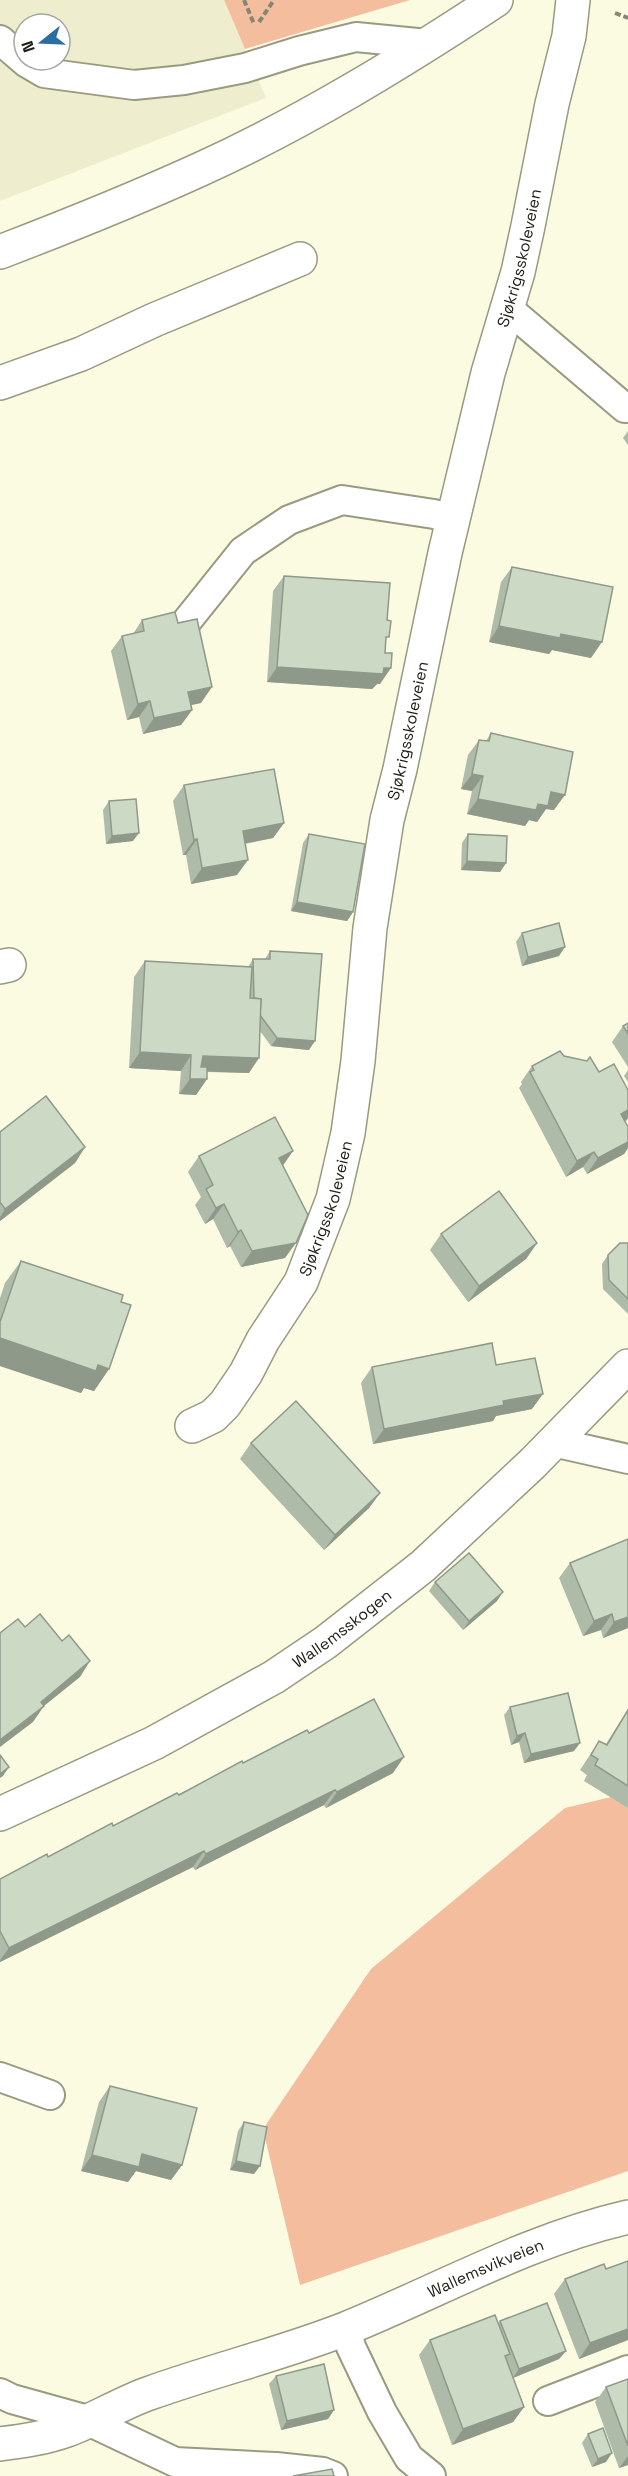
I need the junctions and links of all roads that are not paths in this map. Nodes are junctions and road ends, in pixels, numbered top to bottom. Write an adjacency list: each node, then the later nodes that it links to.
1 (496, 0): 4 (street)
2 (573, 0): 7 (street, Sjøkrigsskoleveien)
3 (0, 40): 4 (lane)
4 (428, 44): 5 (street)
5 (0, 252)
6 (300, 259): 8 (street)
7 (506, 307): 9 (lane); 10 (street, Sjøkrigsskoleveien)
8 (0, 383)
9 (625, 408)
10 (459, 502): 11 (lane); 13 (street, Sjøkrigsskoleveien)
11 (187, 621)
12 (628, 1365): 14 (street, Wallemsskogen)
13 (192, 1426)
14 (553, 1442): 15 (lane); 16 (street, Wallemsskogen)
15 (628, 1459)
16 (0, 1814)
17 (0, 2077): 18 (lane)
18 (50, 2095)
19 (628, 2217): 20 (street, Wallemsvikveien)
20 (346, 2328): 24 (street, Wallemsvikveien); 27 (lane)
21 (628, 2370): 23 (lane)
22 (0, 2393): 24 (lane)
23 (548, 2401)
24 (88, 2421): 25 (street, Wallemsvikveien); 26 (lane)
25 (0, 2444)
26 (333, 2476)
27 (431, 2476)

